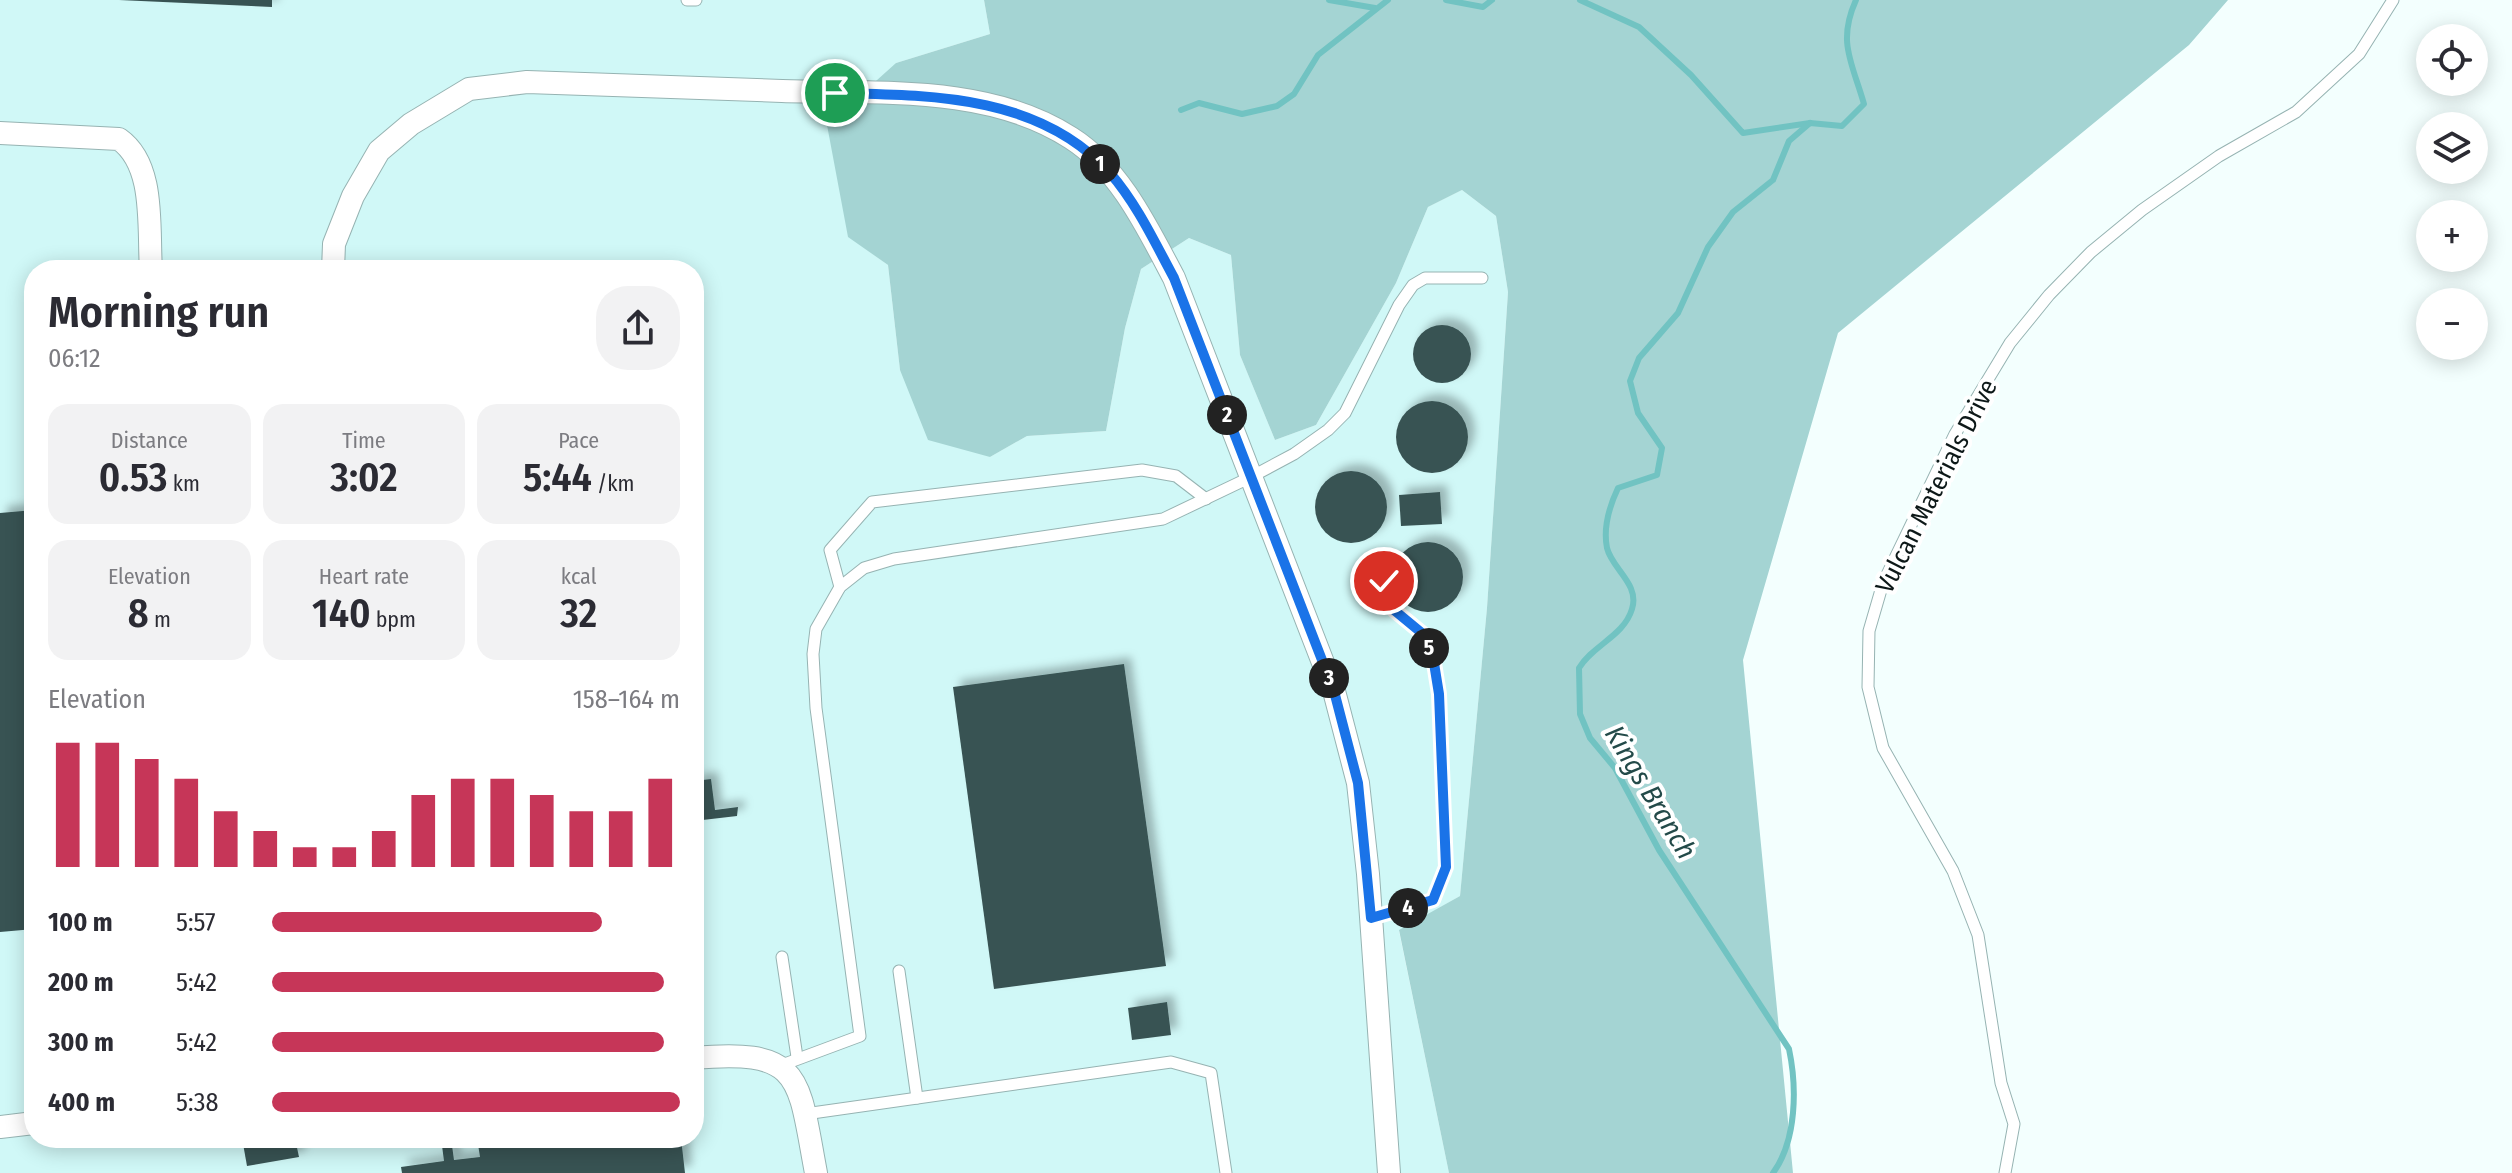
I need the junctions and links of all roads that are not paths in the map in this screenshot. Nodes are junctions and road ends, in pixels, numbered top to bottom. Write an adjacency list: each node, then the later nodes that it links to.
1 (687, 0): 2 (lane)
2 (696, 0)
3 (2393, 0): 24 (lane, Vulcan Materials Drive)
4 (0, 133): 5 (street)
5 (150, 260)
6 (333, 260): 8 (street)
7 (1482, 278): 8 (lane)
8 (1251, 477): 9 (lane); 12 (street)
9 (1206, 499): 11 (lane); 11 (lane)
10 (1378, 563): 12 (lane)
11 (840, 587): 16 (lane)
12 (1371, 918): 23 (street)
13 (782, 957): 16 (lane)
14 (899, 971): 17 (lane)
15 (704, 1057): 16 (street)
16 (789, 1061): 18 (street)
17 (917, 1098): 18 (lane); 22 (lane)
18 (805, 1114): 21 (street)
19 (24, 1124): 20 (street)
20 (0, 1127)
21 (816, 1173)
22 (1226, 1173)
23 (1389, 1173)
24 (2005, 1173)

